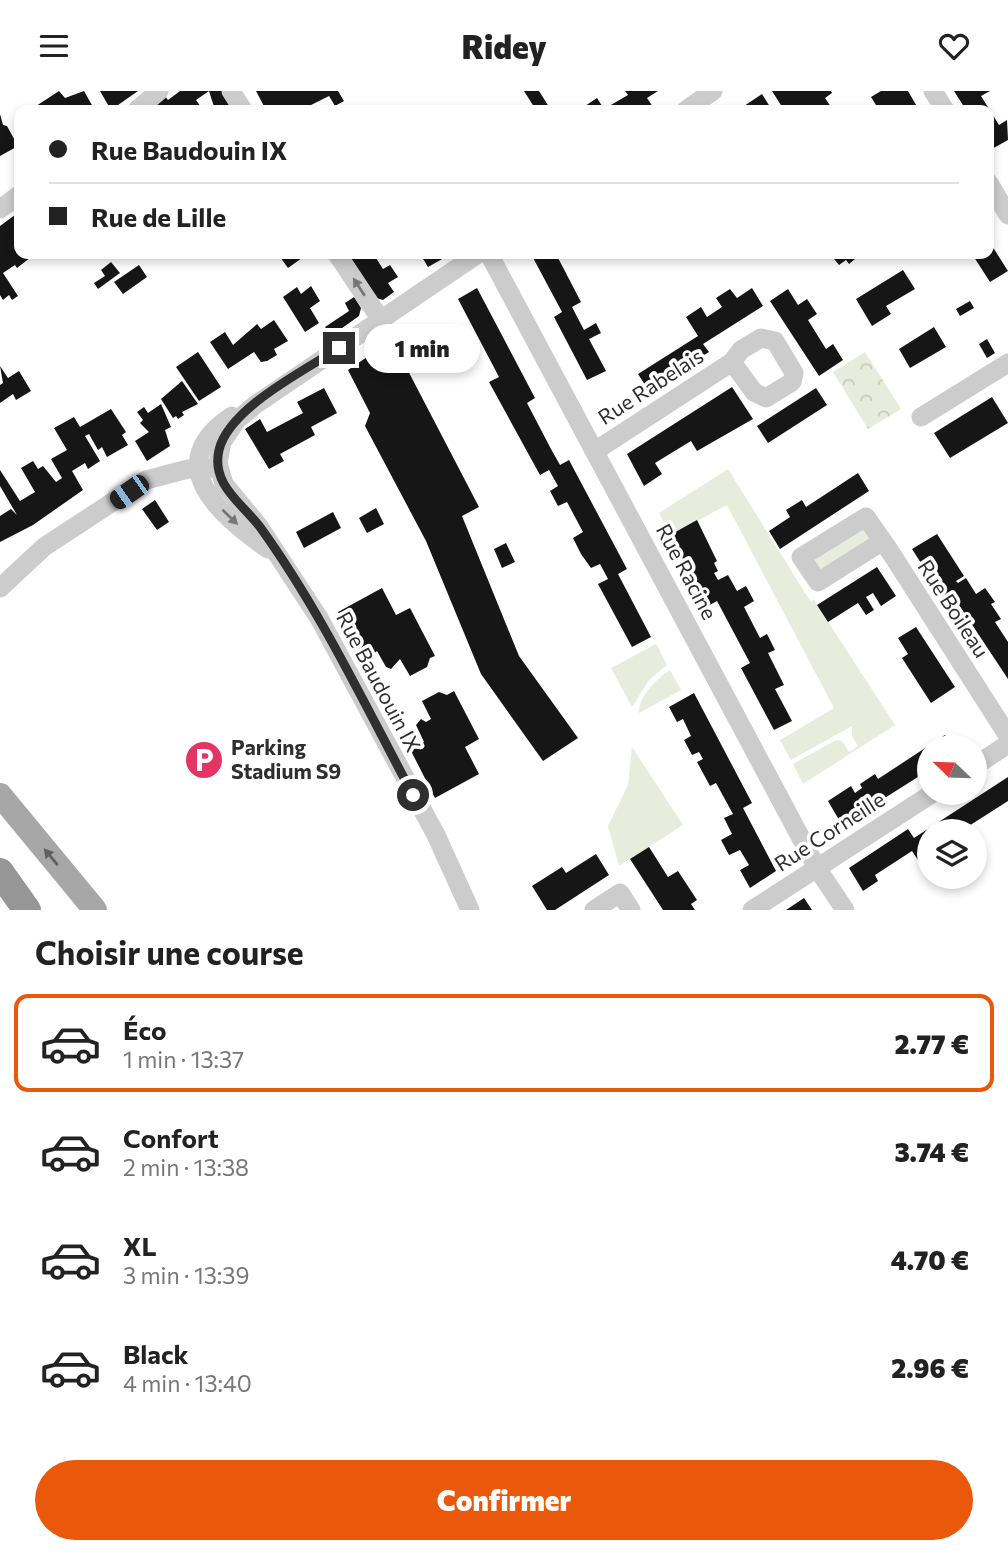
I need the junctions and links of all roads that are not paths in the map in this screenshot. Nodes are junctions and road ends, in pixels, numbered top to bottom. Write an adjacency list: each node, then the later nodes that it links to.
1 (159, 91): 3 (street)
2 (713, 91): 4 (street)
3 (143, 105)
4 (694, 105)
5 (994, 191): 6 (street)
6 (1008, 215)
7 (340, 259): 10 (street, one-way to 7)
8 (471, 259): 10 (street)
9 (492, 259): 15 (street, Rue Racine)
10 (381, 320): 13 (street)
11 (732, 362): 15 (street, Rue Rabelais)
12 (1008, 363): 14 (street)
13 (255, 405): 16 (street); 17 (street)
14 (920, 417)
15 (595, 451): 26 (street, Rue Racine)
16 (197, 468): 17 (street); 19 (street, Rue Baudouin IX, one-way to 19); 20 (street)
17 (219, 468): 19 (street, Rue Baudouin IX)
18 (883, 541): 21 (street, Rue Boileau)
19 (277, 555): 30 (street, Rue Baudouin IX)
20 (0, 588)
21 (1008, 736)
22 (1008, 744): 23 (street)
23 (987, 758)
24 (0, 795): 29 (main road, one-way to 24)
25 (917, 803): 26 (street, Rue Corneille)
26 (817, 868): 33 (street, Rue Corneille); 34 (street, Rue Racine)
27 (0, 872): 28 (highway)
28 (27, 910)
29 (95, 910)
30 (470, 910)
31 (594, 910): 32 (street)
32 (631, 910)
33 (752, 910)
34 (845, 910)

